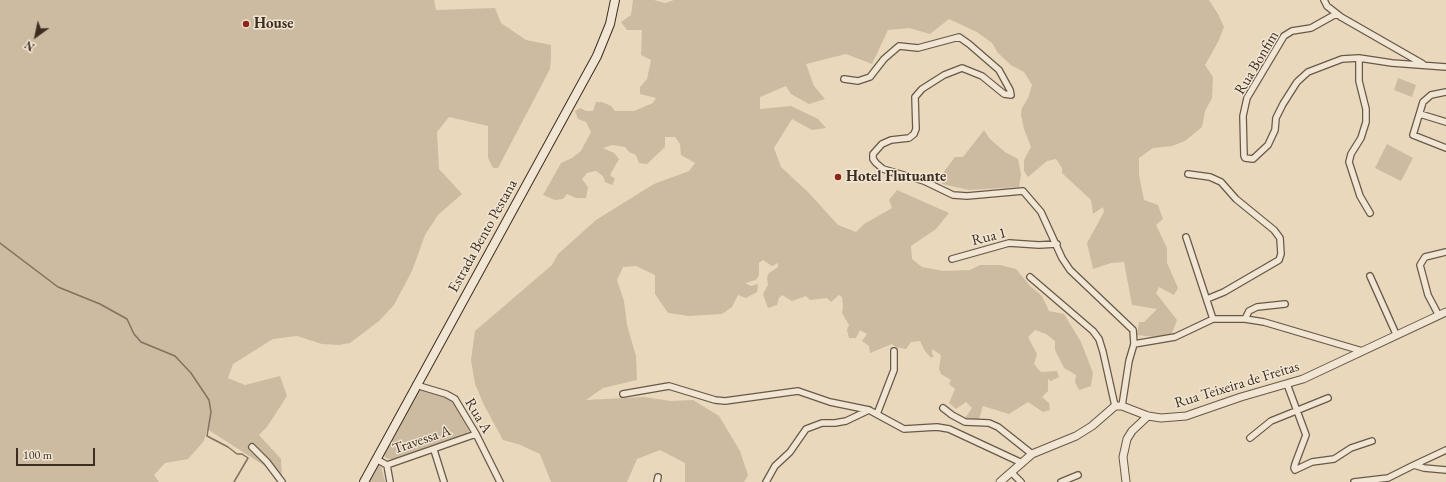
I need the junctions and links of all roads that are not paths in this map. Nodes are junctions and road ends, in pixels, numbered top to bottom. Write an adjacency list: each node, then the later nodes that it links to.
1 (615, 0): 31 (main road, Estrada Bento Pestana)
2 (1324, 0): 3 (street)
3 (1336, 14): 4 (street, Rua Bonfim); 5 (street)
4 (1359, 58): 5 (street); 13 (street)
5 (1426, 66): 6 (street)
6 (1446, 67)
7 (844, 79): 15 (street)
8 (1446, 92): 9 (street)
9 (1420, 114): 10 (street); 11 (street)
10 (1446, 122)
11 (1446, 148)
12 (1188, 174): 20 (street)
13 (1370, 213)
14 (1186, 237): 20 (street)
15 (1056, 244): 17 (street, Rua 1); 27 (street)
16 (1446, 252): 23 (street)
17 (952, 258)
18 (1370, 276): 26 (street)
19 (1030, 277): 34 (street)
20 (1207, 299): 24 (street)
21 (1285, 304): 25 (street)
22 (1446, 312): 23 (street, Rua Teixeira de Freitas)
23 (1438, 314): 26 (street, Rua Teixeira de Freitas)
24 (1213, 319): 25 (street); 27 (street)
25 (1245, 319): 29 (street)
26 (1396, 334): 29 (street, Rua Teixeira de Freitas)
27 (1134, 344): 34 (street)
28 (894, 351): 38 (street)
29 (1362, 351): 30 (street, Rua Teixeira de Freitas)
30 (1287, 384): 37 (street); 39 (street, Rua Teixeira de Freitas)
31 (416, 385): 40 (street, Rua A); 47 (main road, Estrada Bento Pestana)
32 (623, 394): 36 (street)
33 (1328, 398): 37 (street)
34 (1119, 406): 39 (street, Rua Teixeira de Freitas); 46 (street)
35 (943, 408): 46 (street)
36 (870, 410): 38 (street); 60 (street)
37 (1297, 410): 41 (street); 42 (street)
38 (877, 414): 48 (street)
39 (1148, 416): 64 (street)
40 (476, 434): 44 (street, Travessa A); 59 (street, Rua A)
41 (1250, 438)
42 (1372, 441)
43 (252, 447): 55 (street)
44 (434, 450): 49 (street, Travessa A); 58 (street)
45 (1446, 450): 50 (street)
46 (1032, 454): 48 (street)
47 (376, 459): 49 (street, Travessa A); 56 (main road, Estrada Bento Pestana)
48 (1022, 463): 52 (street)
49 (387, 465): 57 (street)
50 (1414, 465): 51 (street); 54 (street)
51 (1446, 470)
52 (1012, 473): 61 (street); 62 (street)
53 (1078, 475): 63 (street)
54 (1362, 481): 65 (street)
55 (282, 482)
56 (364, 482)
57 (390, 482)
58 (444, 482)
59 (500, 482)
60 (766, 482)
61 (1000, 482)
62 (1021, 482)
63 (1061, 482)
64 (1126, 482)
65 (1354, 482)

